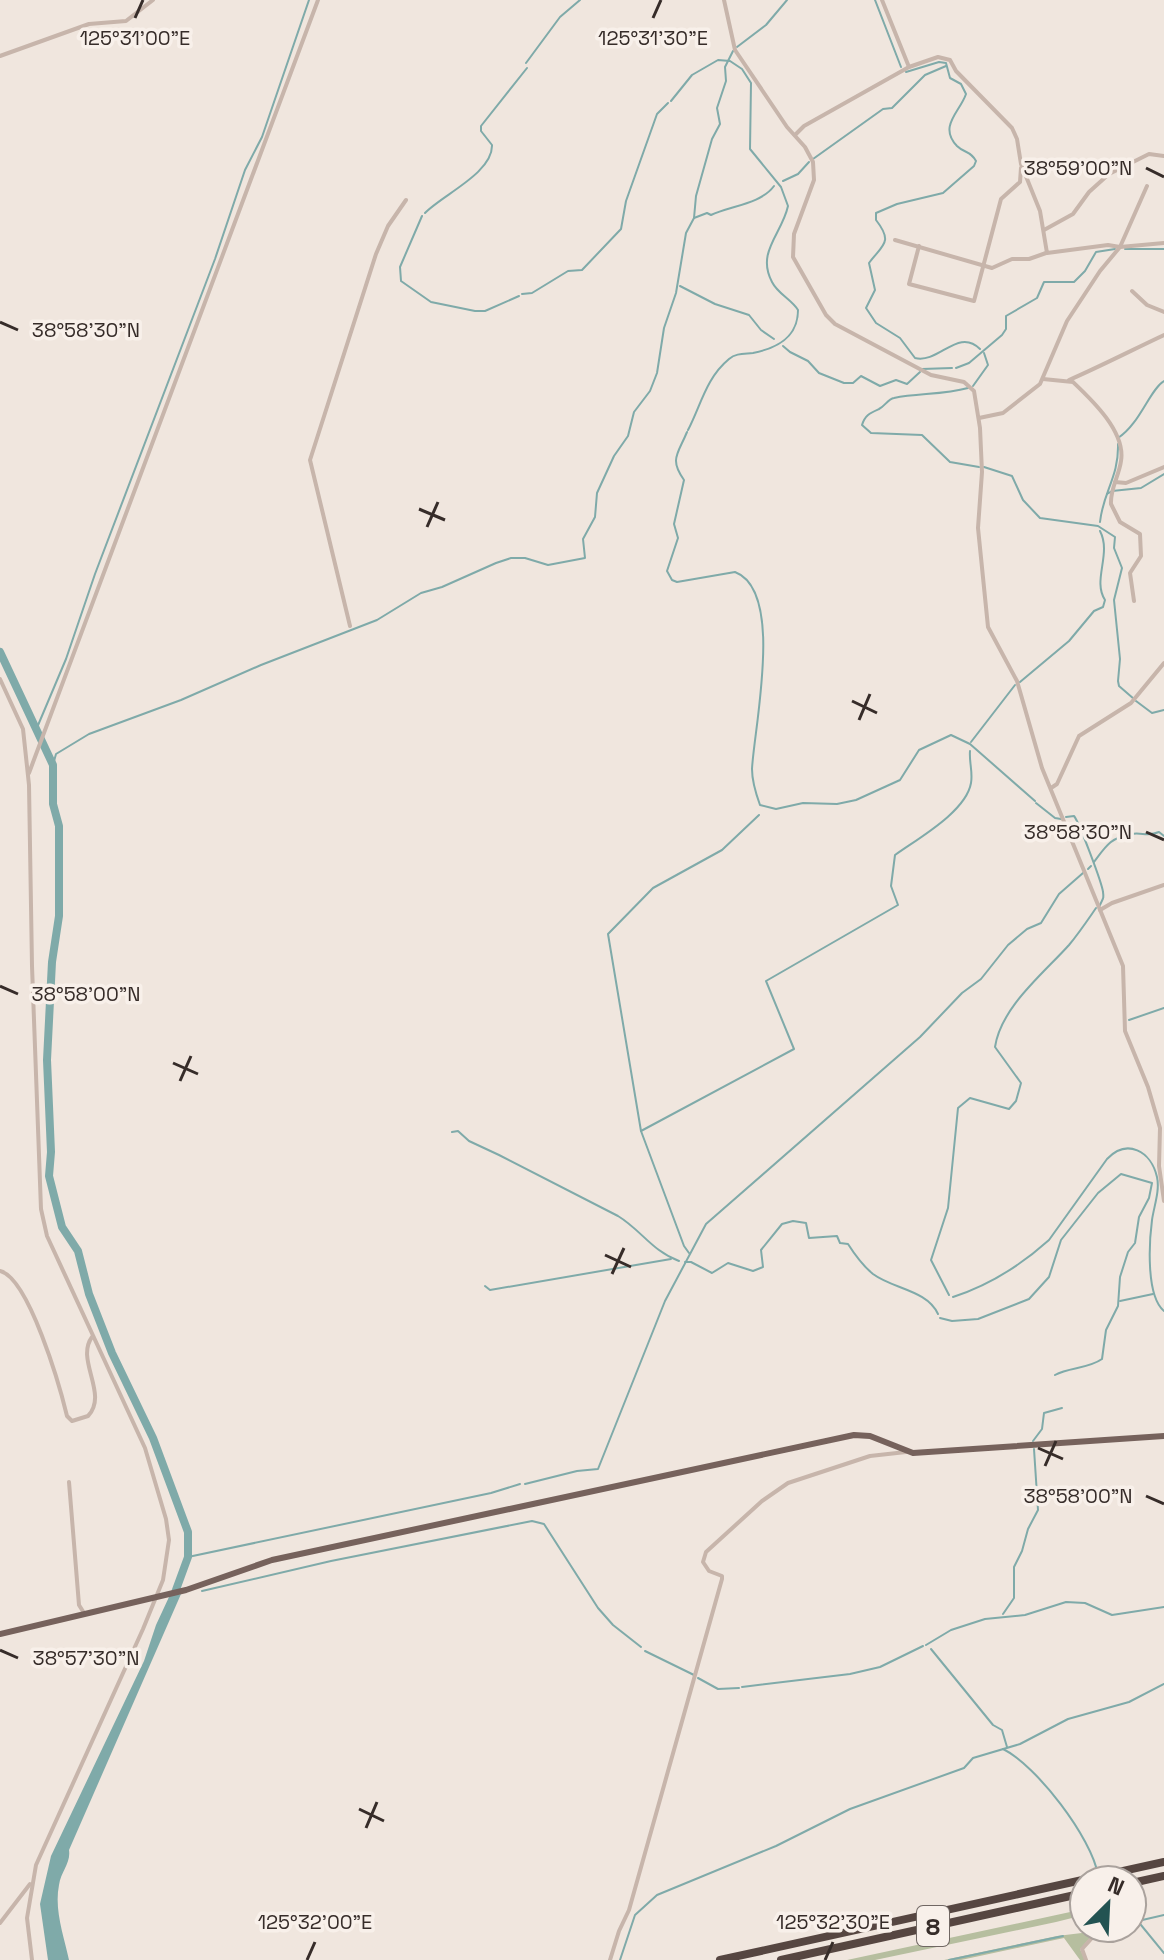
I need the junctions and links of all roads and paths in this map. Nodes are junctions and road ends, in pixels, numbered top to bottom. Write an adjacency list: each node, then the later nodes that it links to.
1 (153, 0): 5 (street)
2 (318, 0): 31 (street)
3 (724, 0): 7 (street)
4 (882, 0): 6 (street)
5 (0, 56)
6 (909, 67): 7 (street); 9 (street)
7 (795, 135): 24 (street)
8 (1164, 156): 12 (street)
9 (1021, 164): 12 (street); 18 (street)
10 (1147, 186): 16 (street)
11 (406, 200): 28 (street)
12 (1044, 230): 17 (street)
13 (895, 240): 15 (street)
14 (1164, 243): 16 (street)
15 (919, 246): 18 (street); 18 (street)
16 (1120, 247): 17 (street); 22 (street)
17 (1047, 253): 18 (street)
18 (983, 266)
19 (1132, 291): 20 (street)
20 (1164, 312)
21 (1164, 335): 23 (street)
22 (1043, 379): 23 (street); 24 (street)
23 (1069, 380): 26 (street)
24 (979, 418): 32 (street)
25 (1164, 467): 26 (street)
26 (1115, 482): 27 (street)
27 (1134, 601)
28 (350, 626)
29 (1164, 663): 32 (street)
30 (0, 679): 31 (street)
31 (28, 776): 37 (street)
32 (1051, 788): 34 (street)
33 (1164, 885): 34 (street)
34 (1100, 910): 35 (street)
35 (1164, 1201)
36 (0, 1271): 37 (street)
37 (92, 1337): 41 (street)
38 (1164, 1436): 39 (main road)
39 (906, 1452): 41 (main road); 49 (street)
40 (69, 1482): 42 (street)
41 (155, 1596): 42 (main road); 45 (street)
42 (84, 1613): 43 (main road)
43 (0, 1634)
44 (1164, 1862): 50 (highway, 8)
45 (31, 1882): 47 (street); 48 (street)
46 (1068, 1897): 51 (highway, 8)
47 (0, 1923)
48 (32, 1960)
49 (610, 1960)
50 (720, 1960)
51 (781, 1960)

